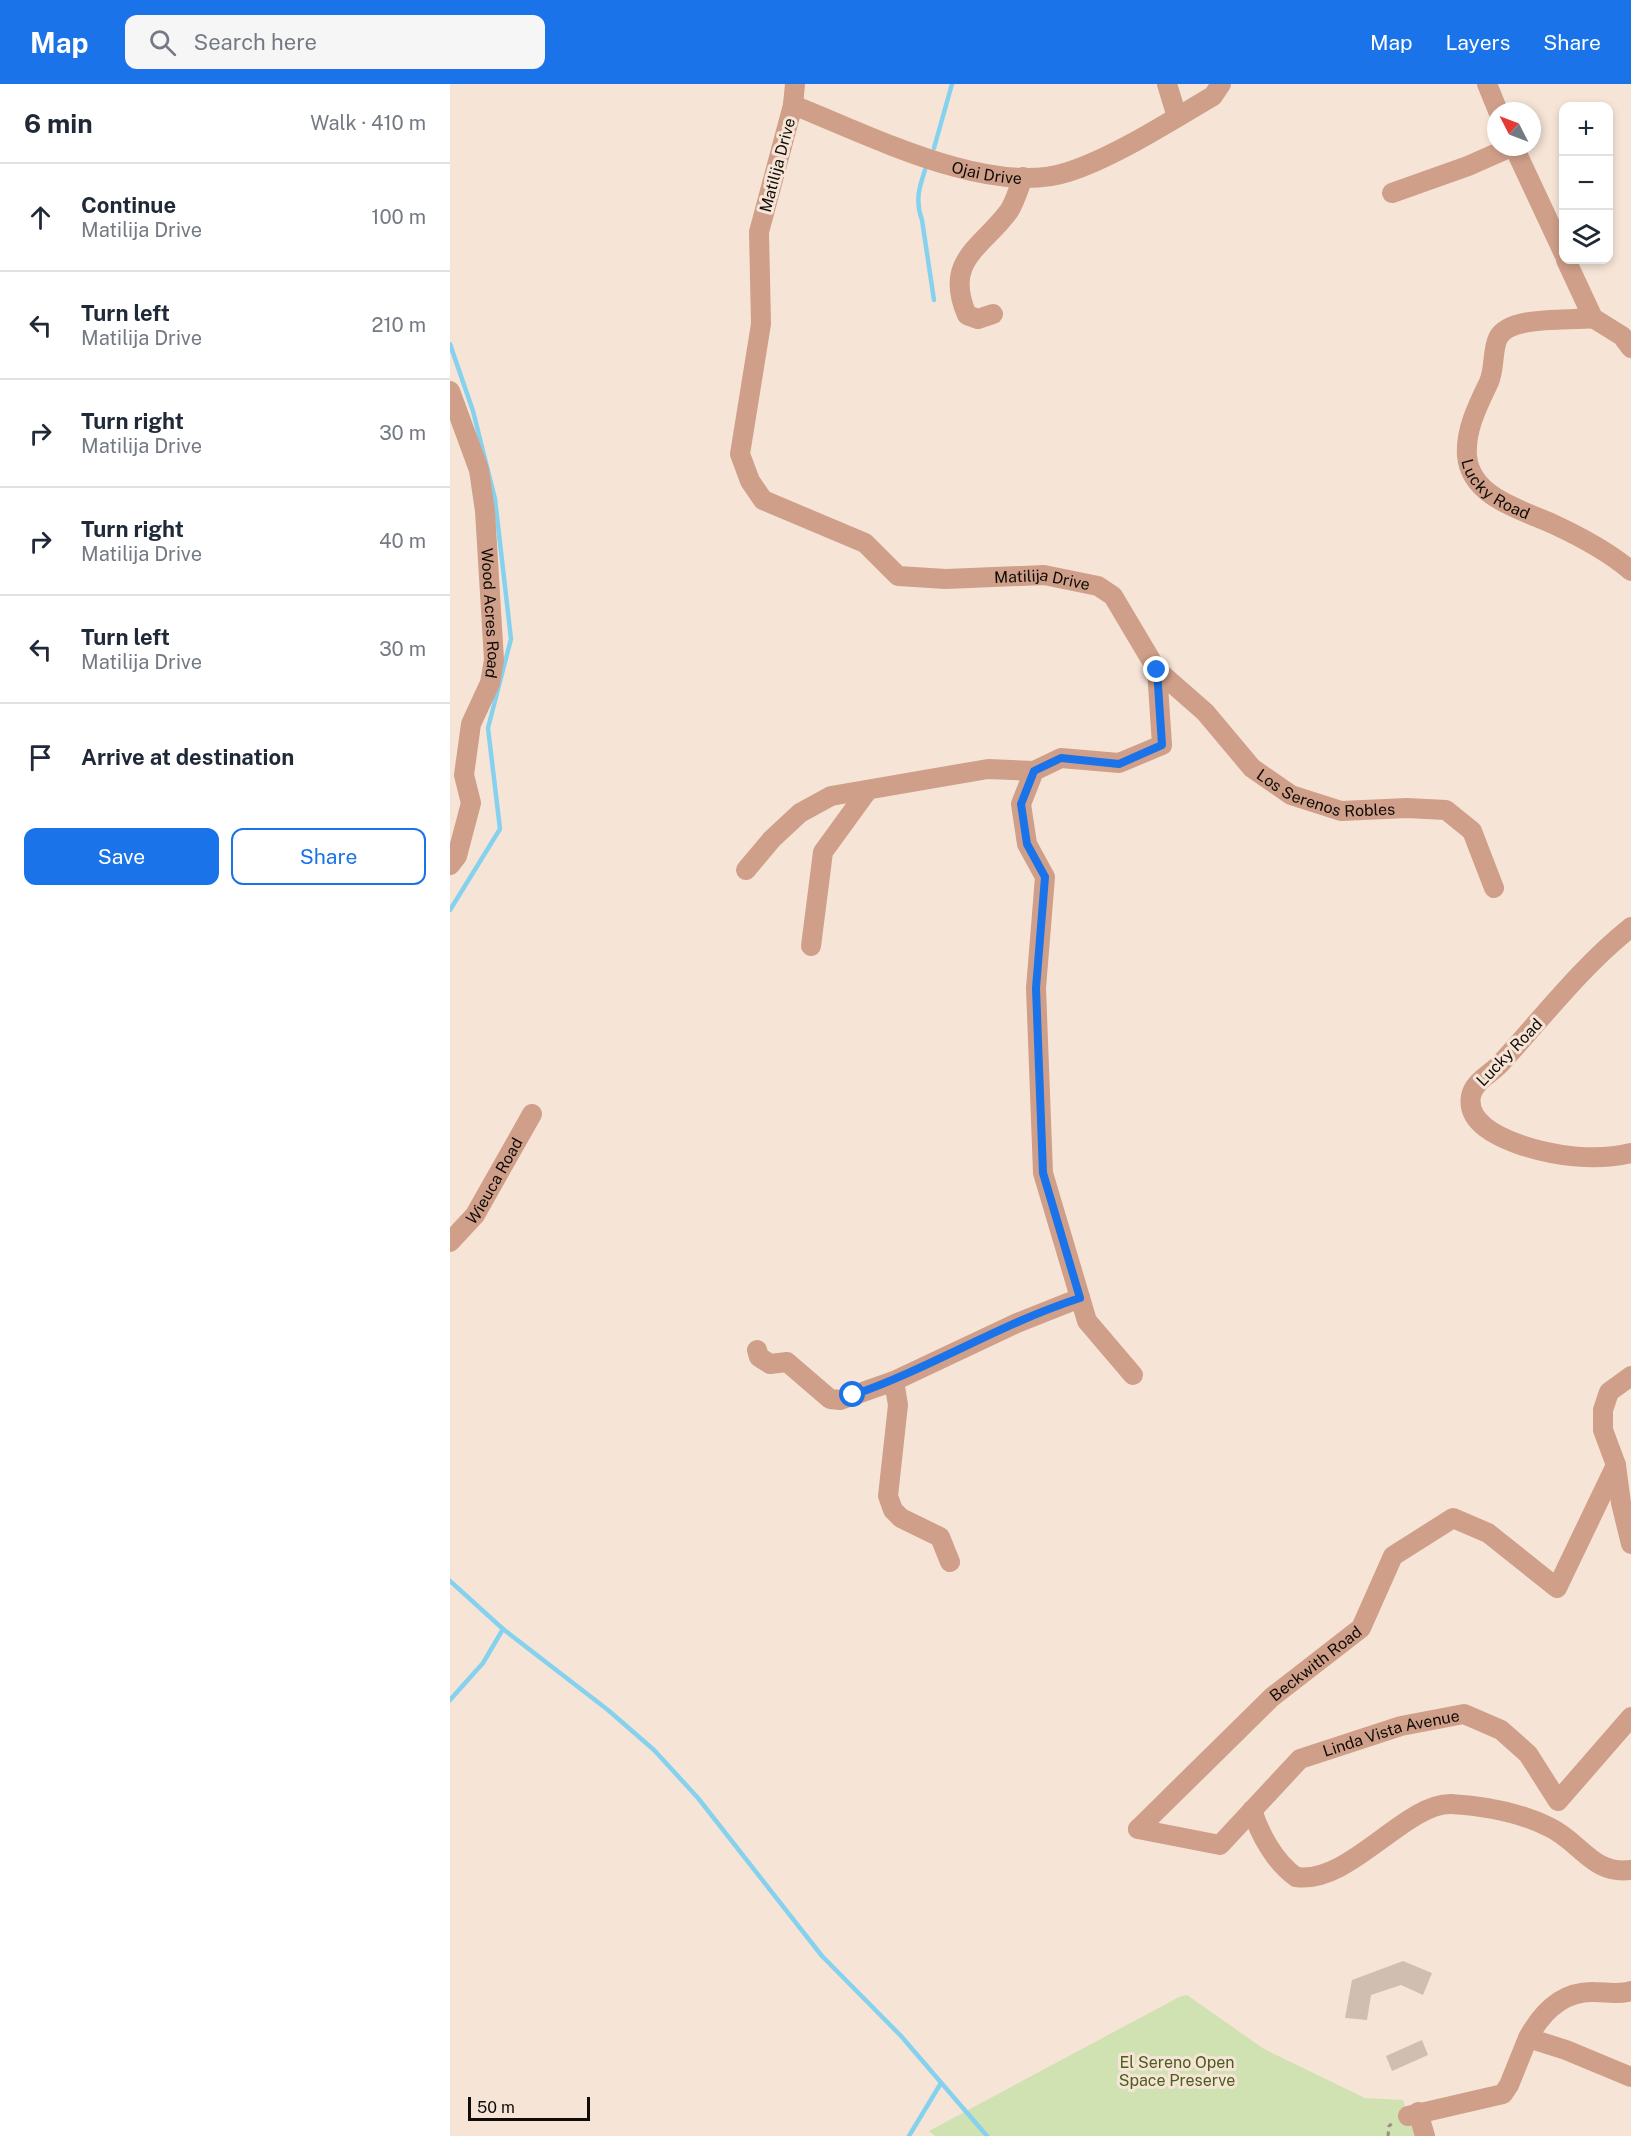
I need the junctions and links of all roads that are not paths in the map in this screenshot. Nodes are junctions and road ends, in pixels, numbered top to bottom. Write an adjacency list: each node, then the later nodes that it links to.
1 (795, 84): 6 (street, Matilija Drive)
2 (1167, 84): 7 (street)
3 (1221, 84): 7 (street, Ojai Drive)
4 (1487, 84): 5 (street)
5 (1494, 102)
6 (793, 105): 10 (street, Ojai Drive); 19 (street, Matilija Drive)
7 (1177, 117): 10 (street, Ojai Drive)
8 (1489, 156): 11 (street)
9 (1516, 156): 12 (street)
10 (1023, 177): 14 (street)
11 (1392, 193)
12 (1559, 246)
13 (1568, 264): 15 (street)
14 (993, 314)
15 (1593, 318): 16 (street); 18 (street, Lucky Road)
16 (1631, 348)
17 (450, 391): 22 (street, Wood Acres Road)
18 (1631, 571)
19 (1157, 670): 20 (street, Matilija Drive); 24 (street, Los Serenos Robles)
20 (1034, 771): 21 (street); 30 (street)
21 (868, 790): 23 (street); 26 (street)
22 (450, 865)
23 (746, 870)
24 (1494, 888)
25 (1631, 927): 28 (street, Lucky Road)
26 (811, 946)
27 (532, 1114): 29 (street, Wieuca Road)
28 (1631, 1153)
29 (450, 1242)
30 (1080, 1298): 32 (street); 34 (street)
31 (757, 1350): 34 (street)
32 (1133, 1375)
33 (1631, 1376): 35 (street)
34 (894, 1381): 37 (street)
35 (1616, 1465): 36 (street); 40 (street, Beckwith Road)
36 (1631, 1544)
37 (950, 1562)
38 (1631, 1717): 39 (street, Linda Vista Avenue)
39 (1252, 1810): 40 (street, Linda Vista Avenue); 41 (street)
40 (1220, 1845)
41 (1631, 1870)
42 (1631, 1991): 43 (street)
43 (1528, 2038): 44 (street); 45 (street)
44 (1631, 2077)
45 (1425, 2136)

